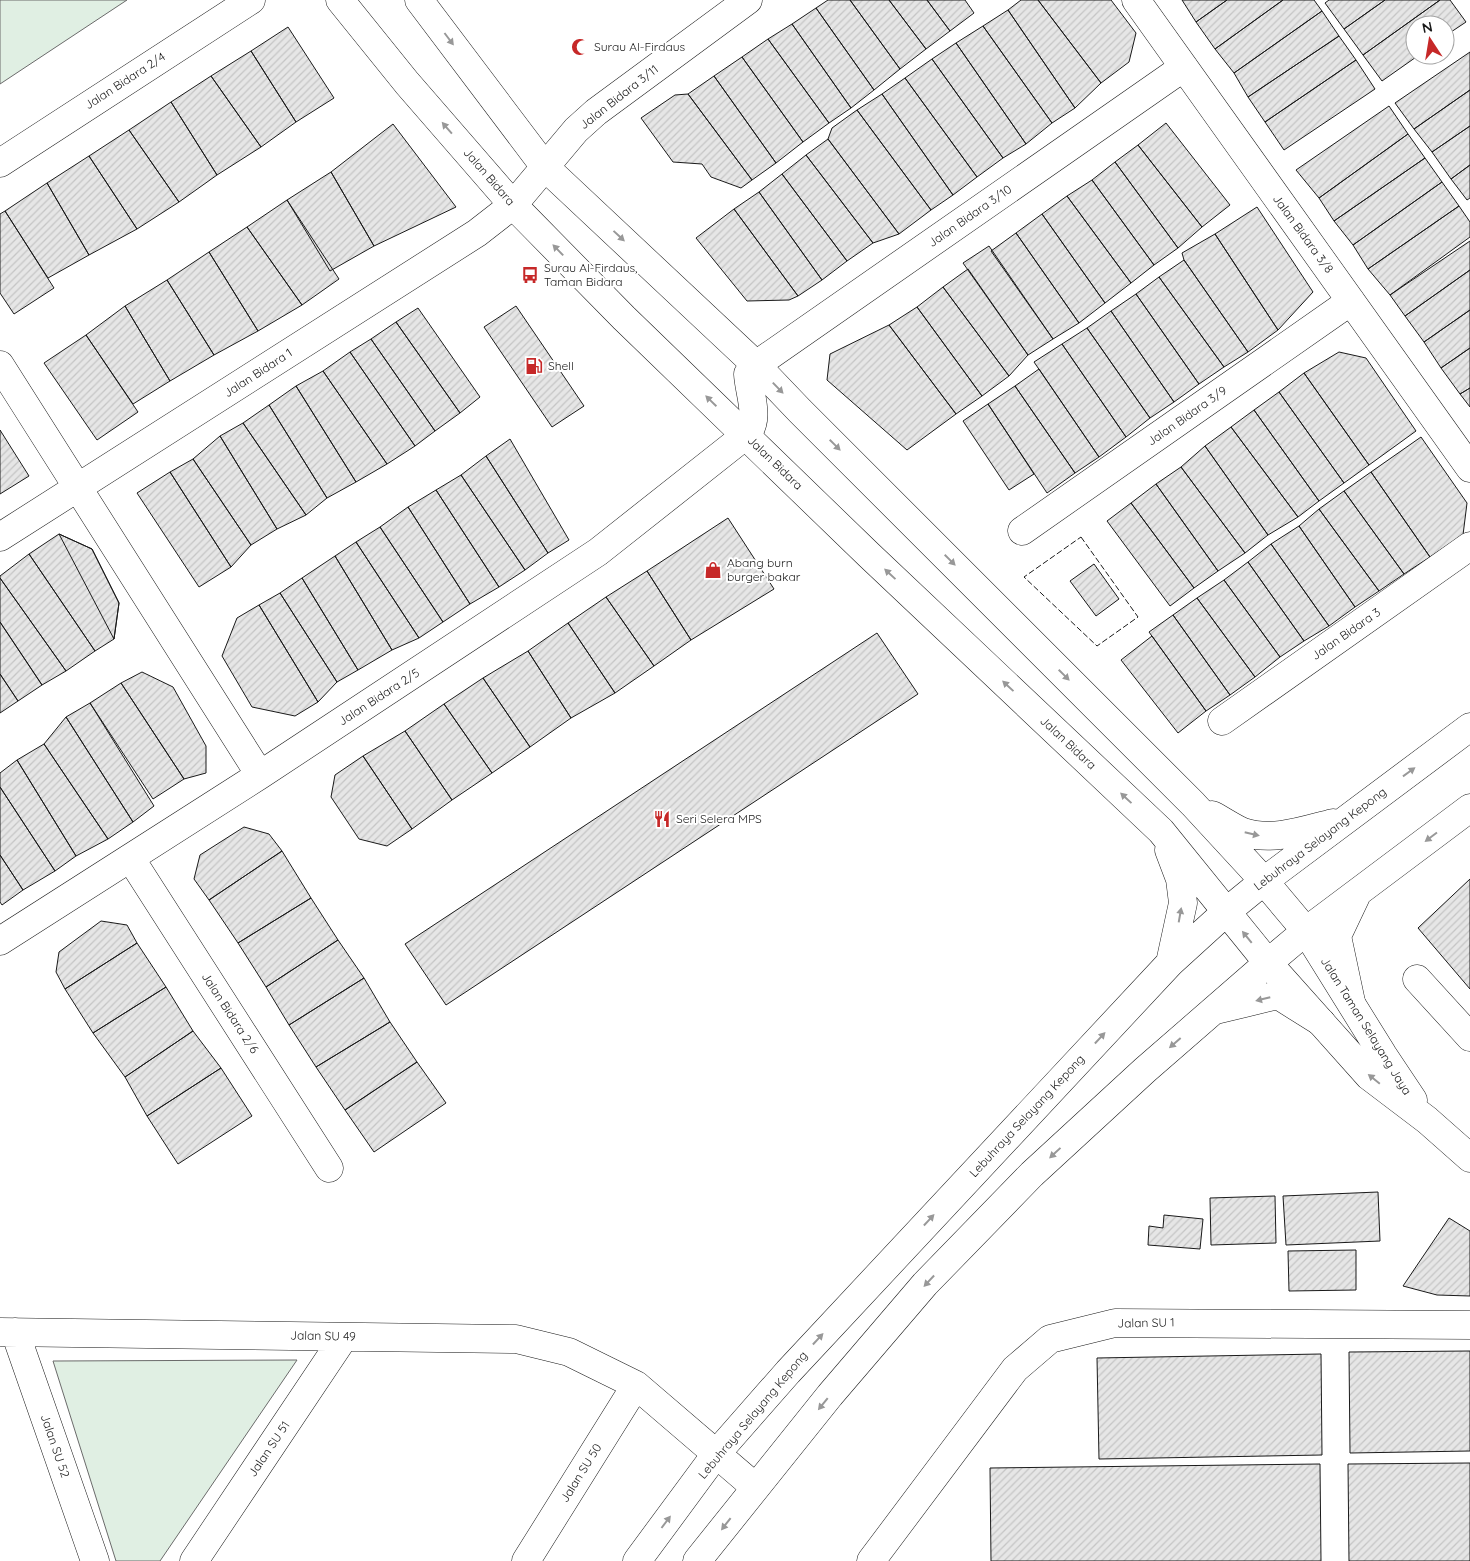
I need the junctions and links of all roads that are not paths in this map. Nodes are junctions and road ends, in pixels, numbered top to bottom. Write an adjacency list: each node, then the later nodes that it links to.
1 (251, 0): 7 (street, Jalan Bidara 2/4)
2 (340, 0): 9 (street, Jalan Bidara, one-way to 2)
3 (419, 0): 8 (street, one-way to 8)
4 (748, 0): 8 (street, Jalan Bidara 3/11)
5 (1136, 0): 6 (street, Jalan Bidara 3/8)
6 (1184, 67): 10 (street, Jalan Bidara 3/8); 12 (street, Jalan Bidara 3/10)
7 (0, 163)
8 (546, 167): 9 (street, Jalan Bidara 3/11); 12 (street, one-way to 12)
9 (513, 205): 13 (street, Jalan Bidara, one-way to 9); 15 (street, Jalan Bidara 1)
10 (1351, 301): 14 (street, Jalan Bidara 3/8); 16 (street, Jalan Bidara 3/9)
11 (0, 365): 15 (street)
12 (756, 365): 13 (street); 22 (street, one-way to 22)
13 (746, 435): 21 (street, Jalan Bidara 2/5); 25 (street, Jalan Bidara, one-way to 13)
14 (1470, 468)
15 (78, 488): 17 (street, Jalan Bidara 1); 21 (street)
16 (1022, 531)
17 (0, 537)
18 (1470, 546): 19 (street, Jalan Bidara 3)
19 (1222, 721)
20 (1470, 728): 24 (street, Lebuhraya Selayang Kepong, one-way to 20)
21 (260, 775): 26 (street, Jalan Bidara 2/5)
22 (1193, 804): 24 (street, one-way to 24); 27 (street)
23 (1470, 808): 28 (street, one-way to 28)
24 (1342, 822): 27 (street, Lebuhraya Selayang Kepong)
25 (1161, 831): 29 (street, Jalan Bidara); 33 (street, one-way to 25)
26 (131, 859): 31 (street, Jalan Bidara 2/5); 41 (street, Jalan Bidara 2/6)
27 (1264, 881): 29 (street, Lebuhraya Selayang Kepong); 30 (street, Jalan Taman Selayang Jaya)
28 (1358, 892): 30 (street); 35 (street)
29 (1226, 912): 32 (street, Jalan Bidara, one-way to 29); 33 (street, Lebuhraya Selayang Kepong)
30 (1306, 931): 32 (street); 35 (street, Jalan Taman Selayang Jaya)
31 (0, 941)
32 (1268, 962): 36 (street); 37 (street, Jalan Taman Selayang Jaya)
33 (1170, 963): 46 (street, Lebuhraya Selayang Kepong, one-way to 33)
34 (1417, 980): 38 (street)
35 (1350, 1002): 39 (street, Jalan Taman Selayang Jaya)
36 (1212, 1011): 37 (street, one-way to 36); 47 (street, one-way to 47)
37 (1321, 1022): 39 (street, Jalan Taman Selayang Jaya, one-way to 37)
38 (1470, 1037)
39 (1426, 1120): 40 (street, Jalan Taman Selayang Jaya)
40 (1470, 1158)
41 (329, 1168)
42 (1470, 1325): 53 (street, Jalan SU 1)
43 (8, 1332): 44 (street, Jalan SU 49); 48 (street, Jalan SU 52)
44 (344, 1336): 45 (street, Jalan SU 49); 49 (street, Jalan SU 51)
45 (636, 1385): 46 (street, Jalan SU 49); 50 (street, Jalan SU 50)
46 (716, 1454): 47 (street, Jalan SU 49); 51 (street, Lebuhraya Selayang Kepong, one-way to 46)
47 (755, 1487): 52 (street, one-way to 52)
48 (95, 1561)
49 (194, 1561)
50 (526, 1561)
51 (637, 1561)
52 (697, 1561)
53 (871, 1561)

